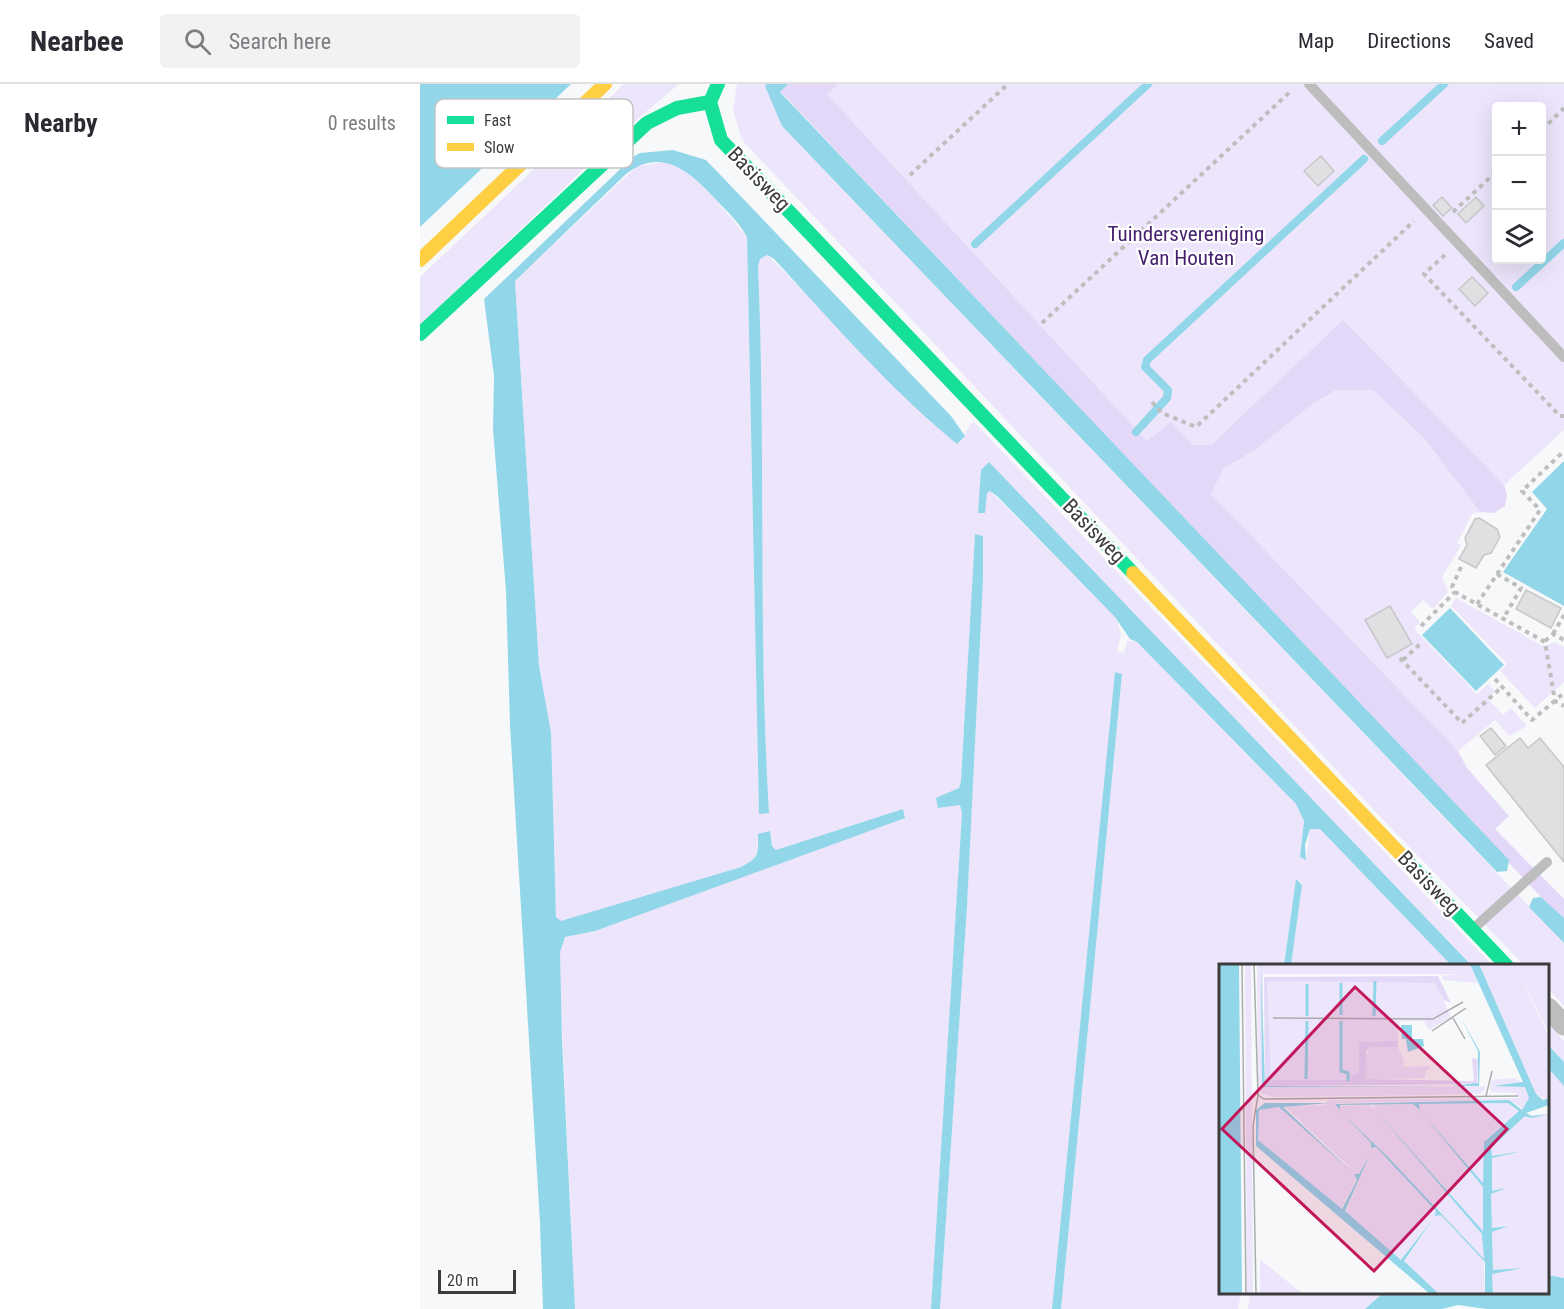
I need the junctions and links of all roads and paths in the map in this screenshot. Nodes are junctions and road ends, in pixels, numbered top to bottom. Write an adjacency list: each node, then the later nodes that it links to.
1 (605, 84): 6 (street)
2 (718, 84): 7 (street)
3 (1008, 84): 13 (path)
4 (1299, 84): 19 (path)
5 (1309, 84): 15 (lane)
6 (589, 99)
7 (710, 102): 10 (street); 42 (street, Basisweg)
8 (1564, 108): 9 (path)
9 (1546, 125)
10 (633, 136)
11 (517, 168): 18 (street)
12 (597, 168): 20 (street)
13 (910, 175)
14 (1492, 177): 16 (path)
15 (1427, 209): 16 (lane); 22 (path)
16 (1442, 223): 17 (lane)
17 (1459, 242): 21 (lane); 23 (path)
18 (420, 260)
19 (1042, 323)
20 (420, 334)
21 (1564, 357)
22 (1152, 402)
23 (1564, 416)
24 (1564, 451): 26 (path)
25 (1461, 567): 27 (path)
26 (1497, 574): 28 (path); 30 (path)
27 (1455, 592): 28 (path); 31 (path)
28 (1477, 604): 30 (path)
29 (1564, 615): 32 (path)
30 (1503, 619): 34 (path)
31 (1421, 626)
32 (1553, 634): 33 (path); 34 (path)
33 (1564, 640)
34 (1545, 642): 39 (path)
35 (1421, 643): 37 (path)
36 (1495, 679): 37 (path)
37 (1502, 687): 39 (path)
38 (1564, 693): 39 (path)
39 (1555, 701): 40 (path)
40 (1564, 706)
41 (1547, 862): 42 (lane)
42 (1473, 929): 43 (street, Basisweg)
43 (1505, 964)
44 (1549, 1009): 45 (street)
45 (1564, 1025)

